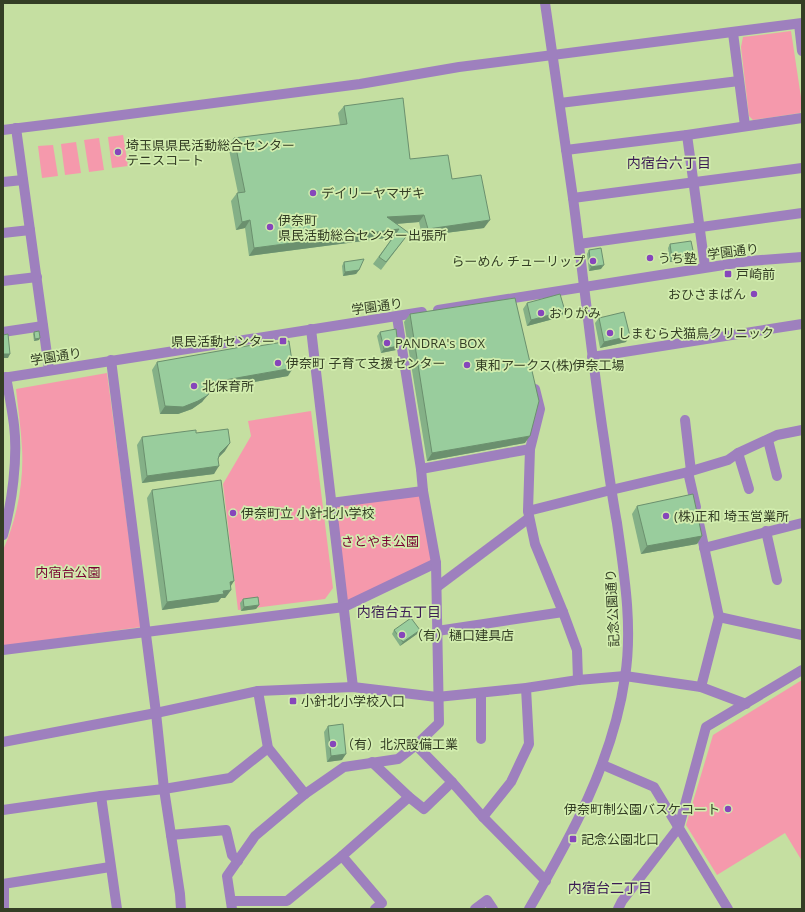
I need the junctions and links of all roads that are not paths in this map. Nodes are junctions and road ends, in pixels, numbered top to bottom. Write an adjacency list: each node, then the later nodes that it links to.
1 (545, 3): 5 (street, 記念公園通り)
2 (800, 23): 3 (street); 4 (street)
3 (733, 33): 5 (street); 6 (street)
4 (802, 51)
5 (553, 55): 7 (street, 記念公園通り); 10 (street)
6 (739, 81): 7 (street); 9 (street)
7 (560, 103): 13 (street, 記念公園通り)
8 (802, 118): 9 (street)
9 (745, 126): 12 (street)
10 (16, 128): 11 (street); 15 (street)
11 (3, 130)
12 (687, 135): 13 (street); 17 (street)
13 (566, 150): 18 (street, 記念公園通り)
14 (802, 168): 17 (street)
15 (23, 180): 16 (street); 21 (street)
16 (3, 182)
17 (693, 182): 18 (street); 20 (street)
18 (573, 198): 23 (street, 記念公園通り)
19 (802, 213): 20 (street)
20 (699, 228): 23 (street); 25 (street)
21 (30, 230): 22 (street); 26 (street)
22 (3, 233)
23 (579, 244): 28 (street, 記念公園通り)
24 (802, 258): 25 (street, 学園通り)
25 (705, 267): 28 (street, 学園通り)
26 (36, 277): 27 (street); 31 (street)
27 (3, 281)
28 (584, 288): 29 (street, 学園通り); 34 (street, 記念公園通り)
29 (397, 316): 32 (street, 学園通り); 44 (street)
30 (802, 324): 34 (street)
31 (43, 326): 33 (street); 36 (street)
32 (311, 329): 35 (street, 学園通り); 50 (street)
33 (3, 332)
34 (592, 357): 49 (street, 記念公園通り)
35 (111, 360): 36 (street, 学園通り); 63 (street)
36 (50, 370): 37 (street, 学園通り)
37 (4, 377): 54 (street)
38 (533, 379): 42 (street)
39 (685, 420): 45 (street)
40 (802, 430): 41 (street)
41 (768, 440): 43 (street); 46 (street)
42 (530, 449): 44 (street); 51 (street)
43 (738, 453): 45 (street); 47 (street)
44 (421, 470): 48 (street)
45 (690, 472): 49 (street); 55 (street)
46 (777, 476)
47 (749, 489)
48 (423, 490): 50 (street); 56 (street)
49 (611, 490): 51 (street); 67 (street, 記念公園通り)
50 (331, 503): 59 (street)
51 (529, 515): 58 (street); 60 (street)
52 (802, 523): 53 (street)
53 (766, 531): 55 (street); 57 (street)
54 (3, 535)
55 (704, 548): 61 (street)
56 (436, 563): 58 (street); 59 (street)
57 (777, 580)
58 (437, 587): 62 (street)
59 (344, 607): 63 (street); 69 (street)
60 (563, 612): 62 (street); 68 (street)
61 (719, 617): 64 (street); 70 (street)
62 (437, 631): 74 (street)
63 (146, 632): 65 (street); 76 (street)
64 (802, 635)
65 (3, 650)
66 (802, 670): 75 (street)
67 (626, 676): 68 (street); 70 (street); 82 (street, 記念公園通り)
68 (578, 680): 71 (street)
69 (353, 687): 72 (street); 74 (street)
70 (701, 687): 75 (street)
71 (526, 688): 73 (street); 89 (street)
72 (258, 691): 76 (street); 80 (street)
73 (481, 693): 74 (street); 77 (street)
74 (437, 697): 79 (street)
75 (746, 704): 90 (street)
76 (156, 713): 78 (street); 84 (street)
77 (481, 739)
78 (3, 742)
79 (416, 745): 81 (street); 83 (street)
80 (268, 748): 84 (street); 85 (street)
81 (372, 762): 85 (street); 87 (street)
82 (603, 765): 90 (street); 95 (street, 記念公園通り)
83 (452, 782): 87 (street); 89 (street)
84 (164, 789): 86 (street); 91 (street)
85 (305, 794): 93 (street)
86 (101, 796): 88 (street); 94 (street)
87 (409, 797): 92 (street)
88 (3, 810)
89 (483, 817): 95 (street)
90 (679, 827): 98 (street); 106 (street)
91 (171, 835): 93 (street); 101 (street)
92 (342, 856): 97 (street); 102 (street)
93 (238, 861): 97 (street)
94 (110, 867): 96 (street); 100 (street)
95 (546, 881): 105 (street, 記念公園通り)
96 (4, 884): 99 (street)
97 (232, 905)
98 (623, 906)
99 (4, 909)
100 (116, 909)
101 (181, 909)
102 (375, 909)
103 (475, 909): 104 (street)
104 (493, 909)
105 (529, 909)
106 (728, 909)

